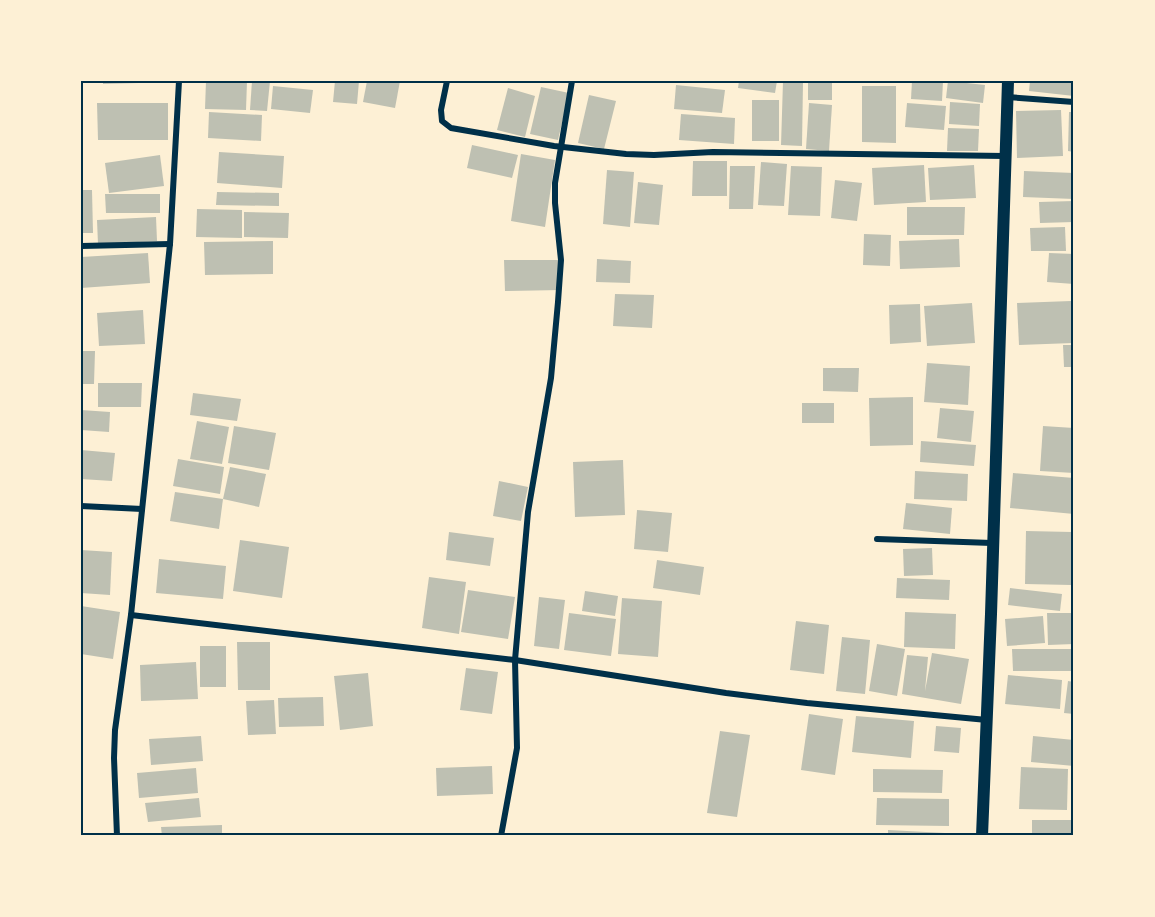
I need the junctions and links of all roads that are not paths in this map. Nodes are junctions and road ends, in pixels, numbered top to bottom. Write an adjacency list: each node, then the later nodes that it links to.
1 (179, 81): 9 (street)
2 (447, 81): 7 (street)
3 (572, 81): 7 (street)
4 (1008, 81): 5 (main road)
5 (1007, 97): 6 (street); 8 (main road)
6 (1074, 102)
7 (562, 147): 8 (street); 16 (street)
8 (1005, 156): 14 (main road)
9 (170, 244): 10 (street); 12 (street)
10 (81, 246)
11 (81, 506): 12 (street)
12 (142, 509): 15 (street)
13 (876, 540): 14 (street)
14 (992, 543): 17 (main road)
15 (131, 615): 16 (street); 18 (street)
16 (515, 660): 17 (street); 19 (street)
17 (987, 720): 20 (main road)
18 (117, 836)
19 (501, 836)
20 (982, 836)

